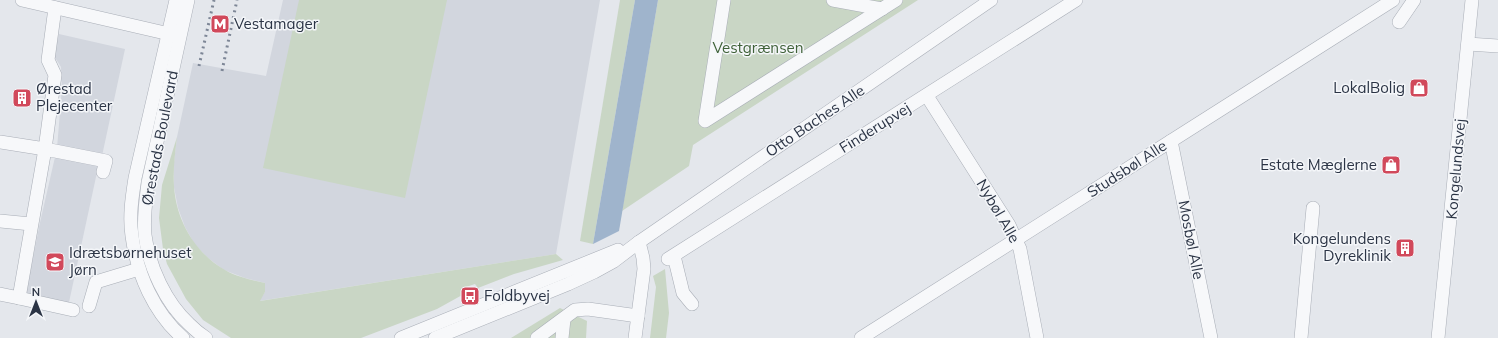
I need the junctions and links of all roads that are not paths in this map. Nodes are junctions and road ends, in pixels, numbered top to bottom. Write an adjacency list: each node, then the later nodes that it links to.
1 (22, 0): 11 (street)
2 (724, 0): 12 (street)
3 (833, 0): 12 (street)
4 (896, 0): 12 (street)
5 (991, 0): 27 (street, Otto Baches Alle)
6 (1076, 0): 18 (street, Finderupvej)
7 (1393, 0): 19 (street, Studsbøl Alle)
8 (1414, 0): 13 (street)
9 (1472, 0): 15 (street, Kongelundsvej)
10 (181, 3): 14 (street, Ørestads Boulevard)
11 (54, 8): 14 (street); 21 (street)
12 (882, 9)
13 (1398, 22)
14 (175, 36): 17 (street, Ørestads Boulevard)
15 (1468, 44): 16 (street); 48 (street, Kongelundsvej)
16 (1498, 46)
17 (169, 60): 28 (street, Ørestads Boulevard); 37 (street, Ørestads Boulevard)
18 (927, 96): 26 (street, Nybøl Alle); 31 (street, Finderupvej)
19 (1171, 141): 26 (street, Studsbøl Alle); 46 (street, Mosbøl Alle)
20 (0, 142): 21 (street)
21 (45, 149): 22 (street); 25 (street)
22 (103, 172)
23 (1313, 208): 47 (street)
24 (0, 221): 25 (street)
25 (31, 224): 30 (street)
26 (1016, 241): 44 (street, Studsbøl Alle); 45 (street, Nybøl Alle)
27 (638, 242): 34 (street); 38 (street, Otto Baches Alle); 39 (street, Otto Baches Alle)
28 (139, 269): 32 (street); 36 (street, Ørestads Boulevard)
29 (0, 294): 30 (street)
30 (18, 298): 33 (street)
31 (692, 304)
32 (89, 306)
33 (73, 310)
34 (638, 316): 35 (street); 43 (street)
35 (564, 319): 40 (street); 41 (street); 42 (street)
36 (184, 338)
37 (206, 338)
38 (401, 338)
39 (435, 338)
40 (537, 338)
41 (551, 338)
42 (562, 338)
43 (635, 338)
44 (861, 338)
45 (1037, 338)
46 (1211, 338)
47 (1301, 338)
48 (1438, 338)

